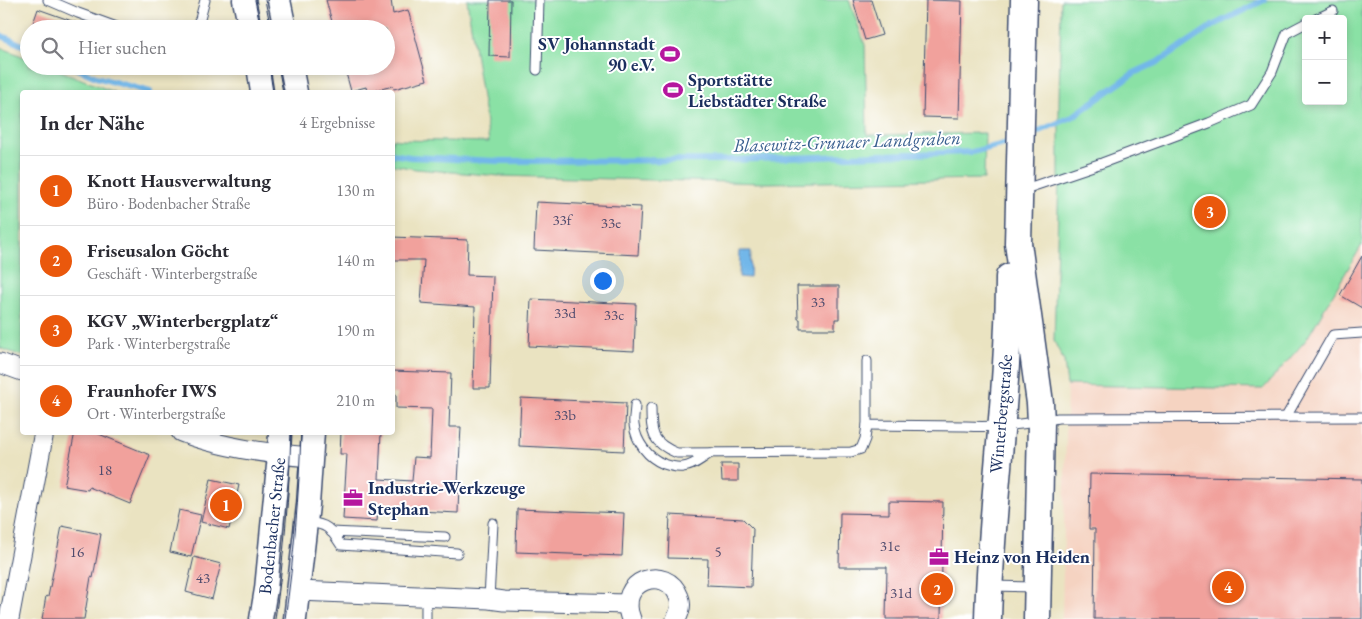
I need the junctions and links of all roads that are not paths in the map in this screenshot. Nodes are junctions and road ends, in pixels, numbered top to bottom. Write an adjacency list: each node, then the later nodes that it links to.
1 (205, 0): 10 (lane)
2 (244, 0): 11 (street)
3 (279, 0): 12 (street)
4 (539, 0): 14 (lane)
5 (1024, 0): 19 (main road, Winterbergstraße)
6 (53, 1): 9 (lane)
7 (1333, 11): 8 (lane)
8 (1324, 15)
9 (97, 20)
10 (200, 20)
11 (248, 20)
12 (283, 20)
13 (1302, 26): 19 (lane)
14 (537, 70)
15 (259, 75): 17 (street)
16 (293, 75): 18 (street)
17 (262, 90)
18 (296, 90)
19 (1019, 191): 20 (main road, Winterbergstraße)
20 (1018, 243): 29 (main road, Winterbergstraße); 31 (main road, Winterbergstraße)
21 (1362, 332): 27 (lane)
22 (867, 361): 30 (lane)
23 (0, 363): 24 (street)
24 (20, 370)
25 (635, 405): 36 (lane)
26 (651, 408): 36 (lane)
27 (1286, 417): 28 (lane); 29 (lane)
28 (1362, 417)
29 (1041, 422): 31 (lane); 45 (main road, Winterbergstraße)
30 (867, 425): 31 (lane); 36 (lane)
31 (1001, 426): 44 (main road, Winterbergstraße)
32 (43, 435): 50 (street)
33 (188, 435): 37 (street)
34 (280, 435): 37 (street, Bodenbacher Straße)
35 (313, 435): 38 (street, Bodenbacher Straße)
36 (711, 453)
37 (279, 455): 38 (street); 51 (street, Bodenbacher Straße)
38 (311, 457): 39 (street, Bodenbacher Straße)
39 (306, 522): 41 (lane); 46 (street, Bodenbacher Straße)
40 (493, 523): 48 (lane)
41 (332, 532): 42 (lane); 43 (lane)
42 (445, 537)
43 (457, 554)
44 (989, 586): 45 (lane); 55 (main road, Winterbergstraße)
45 (1038, 587): 56 (main road, Winterbergstraße)
46 (299, 591): 47 (street); 52 (street, Bodenbacher Straße)
47 (426, 596): 48 (street); 53 (lane)
48 (489, 599): 49 (street)
49 (630, 612): 54 (street)
50 (9, 619)
51 (261, 619)
52 (295, 619)
53 (426, 619)
54 (676, 619)
55 (988, 619)
56 (1037, 619)

